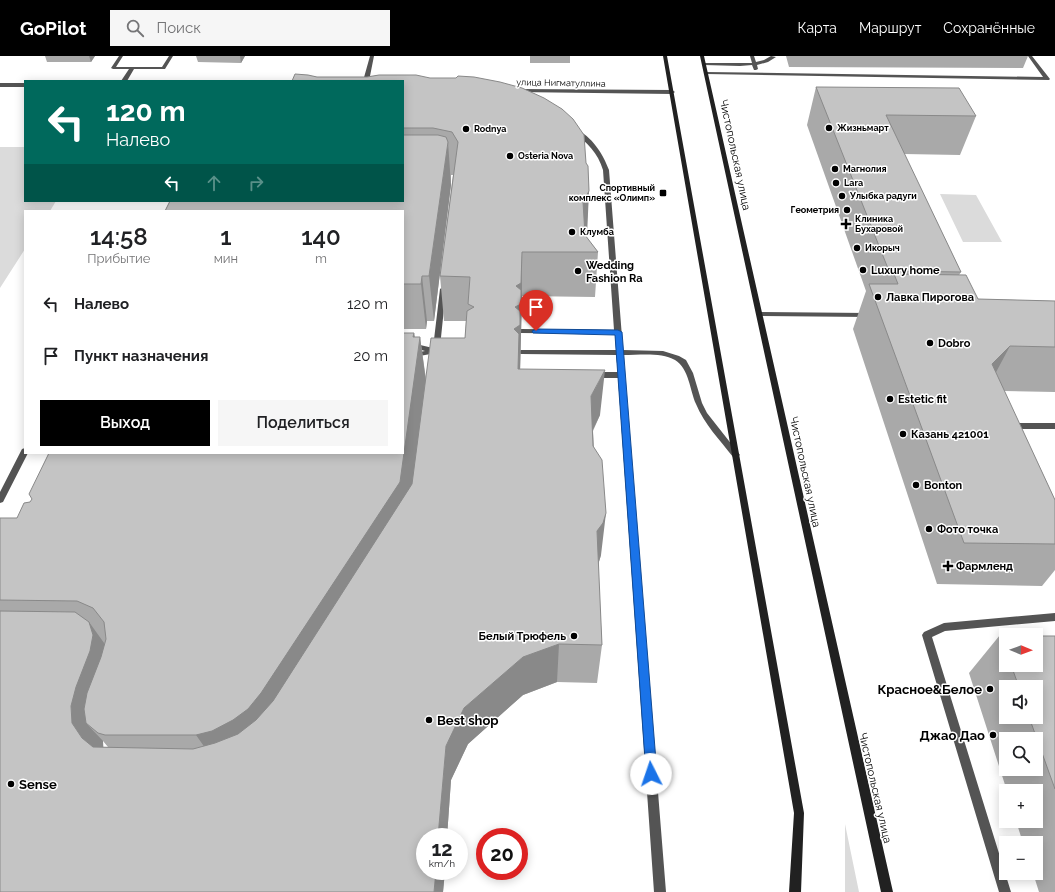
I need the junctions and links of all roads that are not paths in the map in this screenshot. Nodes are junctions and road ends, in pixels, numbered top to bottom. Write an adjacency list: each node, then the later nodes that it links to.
1 (121, 56): 10 (street)
2 (171, 56): 10 (street)
3 (372, 56): 14 (street)
4 (665, 56): 18 (main road)
5 (752, 56): 9 (street)
6 (773, 56): 9 (street)
7 (1030, 56): 12 (street)
8 (703, 60): 9 (street); 11 (main road, Чистопольская улица)
9 (754, 64): 12 (street)
10 (132, 68): 13 (street)
11 (706, 73): 12 (street); 21 (main road, Чистопольская улица)
12 (757, 74)
13 (125, 80)
14 (366, 80)
15 (0, 85): 16 (street)
16 (24, 85)
17 (508, 90): 18 (street, улица Нигматуллина)
18 (672, 92): 35 (main road)
19 (569, 127): 24 (street)
20 (444, 284): 28 (street)
21 (759, 314): 22 (street); 40 (main road, Чистопольская улица)
22 (879, 315)
23 (521, 331): 24 (street)
24 (618, 332): 27 (street)
25 (404, 344): 28 (street)
26 (521, 352): 27 (street)
27 (620, 353): 31 (street); 35 (street)
28 (438, 354): 29 (street)
29 (404, 356)
30 (588, 374): 31 (street)
31 (622, 375): 38 (street)
32 (1055, 426): 33 (street)
33 (1022, 440)
34 (24, 453): 36 (street)
35 (736, 455): 39 (main road)
36 (0, 500)
37 (1055, 617): 41 (street)
38 (660, 892)
39 (796, 892)
40 (887, 892)
41 (1005, 892)

